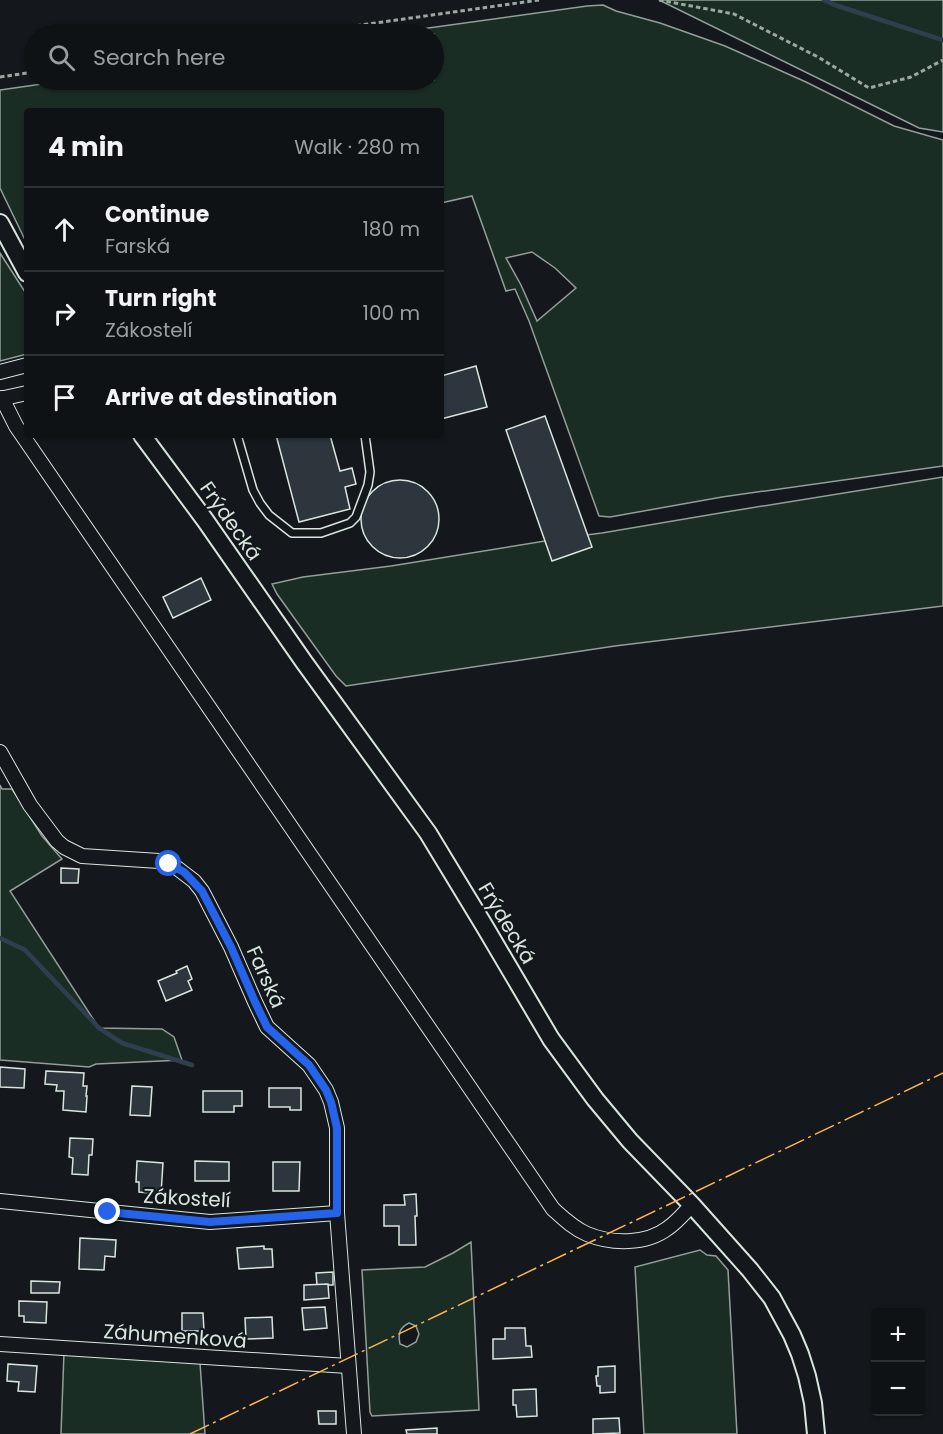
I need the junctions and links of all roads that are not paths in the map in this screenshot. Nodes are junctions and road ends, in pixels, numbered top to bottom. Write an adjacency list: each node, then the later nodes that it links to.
1 (0, 223): 2 (street)
2 (24, 267)
3 (24, 365): 4 (street)
4 (0, 372)
5 (24, 394): 6 (street)
6 (1, 399): 7 (street)
7 (24, 438)
8 (24, 438): 14 (street)
9 (144, 438): 14 (street, Frýdecká)
10 (238, 438): 11 (lane)
11 (365, 438)
12 (0, 752): 15 (street, Farská)
13 (0, 1201): 15 (street, Zákostelí)
14 (692, 1205): 19 (street, Frýdecká)
15 (337, 1213): 17 (street, Farská)
16 (0, 1344): 17 (street, Záhumenková)
17 (348, 1366): 18 (street, Farská)
18 (354, 1434)
19 (816, 1434)

